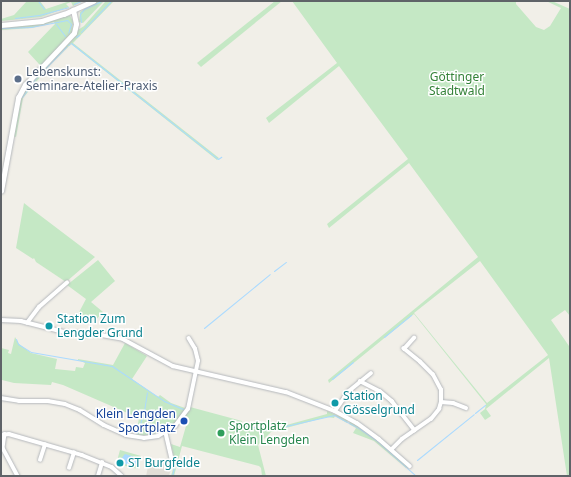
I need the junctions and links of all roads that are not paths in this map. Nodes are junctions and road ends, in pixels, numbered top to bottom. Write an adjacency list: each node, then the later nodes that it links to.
1 (93, 1): 2 (main road)
2 (73, 10): 3 (main road); 4 (main road)
3 (1, 25)
4 (1, 191)
5 (67, 283): 7 (street)
6 (1, 320): 7 (street)
7 (27, 323): 10 (street)
8 (414, 338): 14 (street)
9 (189, 339): 10 (street)
10 (197, 371): 16 (street); 18 (street)
11 (371, 374): 12 (street)
12 (360, 381): 16 (street); 17 (street)
13 (1, 398): 18 (street)
14 (441, 402): 15 (street); 17 (street)
15 (466, 408)
16 (335, 412): 21 (street)
17 (415, 430): 21 (street)
18 (166, 433): 25 (street)
19 (3, 435): 20 (street); 28 (street)
20 (45, 445): 22 (street); 23 (street)
21 (392, 449): 26 (street)
22 (74, 453): 24 (street); 27 (street)
23 (40, 460)
24 (102, 463): 29 (street); 30 (street)
25 (173, 463)
26 (410, 466)
27 (69, 468)
28 (18, 476)
29 (98, 476)
30 (122, 476)

